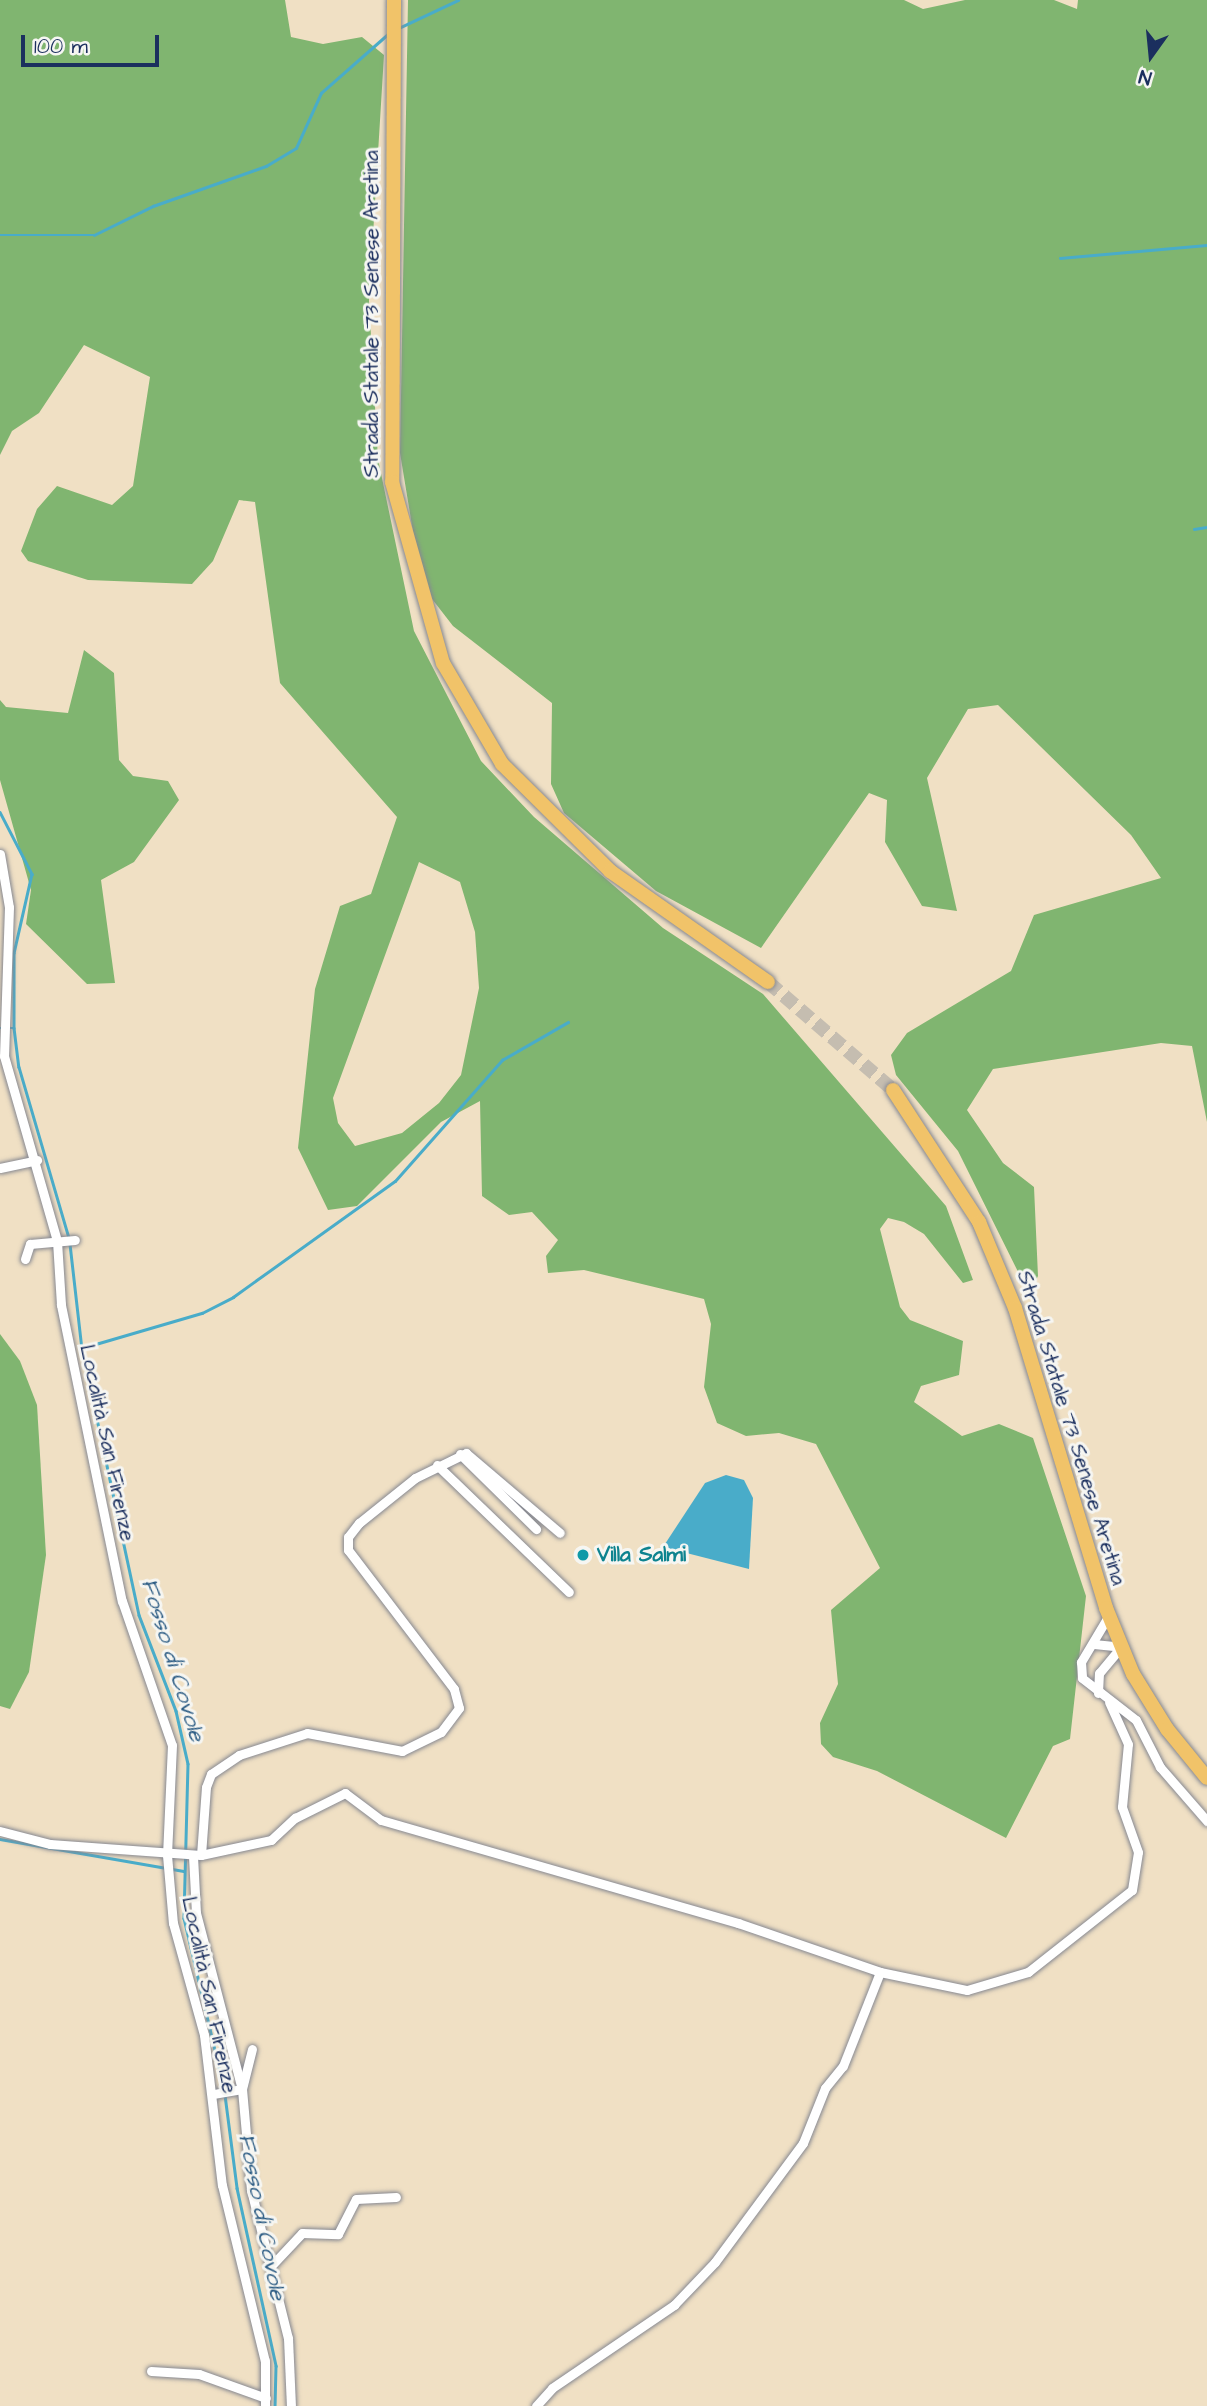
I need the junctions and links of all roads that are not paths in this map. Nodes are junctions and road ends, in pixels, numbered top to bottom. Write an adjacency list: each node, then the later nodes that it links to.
1 (394, 0): 3 (main road, Strada Statale 73 Senese Aretina)
2 (0, 854): 4 (street, Località San Firenze)
3 (768, 982)
4 (0, 1033): 6 (street, Località San Firenze)
5 (893, 1090): 15 (main road, Strada Statale 73 Senese Aretina)
6 (37, 1160): 7 (street); 8 (street, Località San Firenze)
7 (0, 1168)
8 (66, 1241): 9 (street); 26 (street, Località San Firenze)
9 (25, 1259)
10 (460, 1454): 11 (street); 12 (street); 13 (street)
11 (437, 1465): 14 (street); 25 (street)
12 (536, 1529)
13 (560, 1533)
14 (569, 1592)
15 (1109, 1615): 16 (street); 17 (main road, Strada Statale 73 Senese Aretina)
16 (1094, 1644): 17 (street); 20 (street)
17 (1121, 1647): 18 (street); 19 (main road, Strada Statale 73 Senese Aretina)
18 (1106, 1664): 19 (street); 20 (street)
19 (1133, 1674): 22 (main road, Strada Statale 73 Senese Aretina)
20 (1098, 1693): 21 (street)
21 (1109, 1702): 23 (street); 27 (street)
22 (1207, 1778)
23 (1207, 1821)
24 (0, 1831): 26 (street)
25 (194, 1855): 26 (street); 27 (street); 29 (street)
26 (169, 1857): 30 (street, Località San Firenze)
27 (880, 1972): 36 (street)
28 (252, 2049): 29 (street)
29 (242, 2089): 30 (street); 32 (street)
30 (221, 2093): 34 (street, Località San Firenze)
31 (396, 2197): 32 (street)
32 (272, 2265): 35 (street)
33 (151, 2371): 34 (street)
34 (265, 2402)
35 (291, 2406)
36 (537, 2406)

